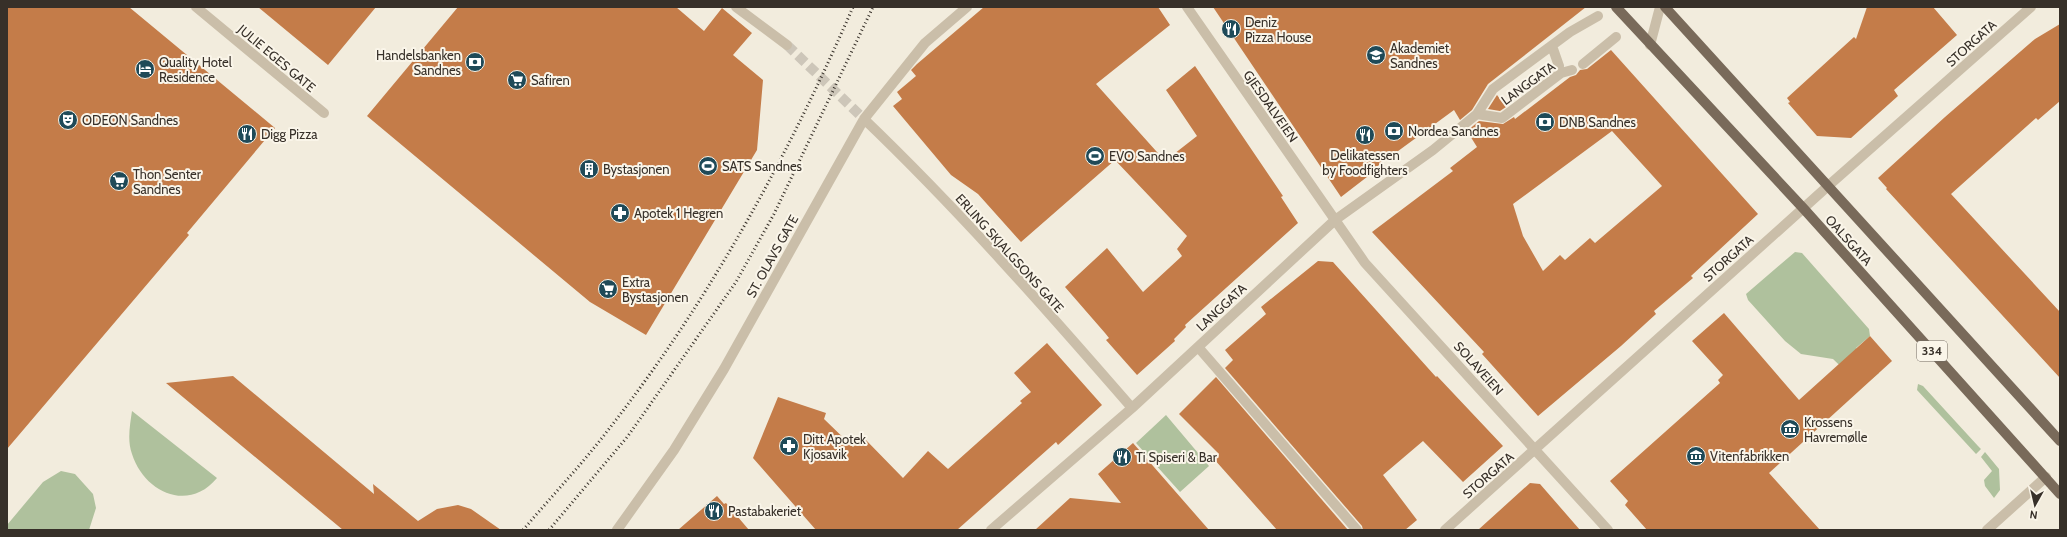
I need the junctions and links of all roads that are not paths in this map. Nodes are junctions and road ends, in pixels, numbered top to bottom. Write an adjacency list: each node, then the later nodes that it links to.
1 (196, 7): 17 (street, JULIE EGES GATE)
2 (736, 7): 12 (street)
3 (967, 7): 19 (street, ST. OLAVS GATE)
4 (1187, 7): 22 (street, GJESDALVEIEN)
5 (1616, 7): 11 (main road, OALSGATA / 334)
6 (1660, 7): 11 (street)
7 (1665, 7): 20 (main road, OALSGATA / 334)
8 (2031, 7): 20 (street, STORGATA)
9 (1598, 16): 13 (street, LANGGATA)
10 (1616, 37): 14 (street)
11 (1650, 44): 21 (main road, OALSGATA / 334)
12 (786, 45)
13 (1552, 46): 15 (street, LANGGATA); 18 (street, LANGGATA)
14 (1583, 64)
15 (1559, 66)
16 (1572, 70): 18 (street, LANGGATA)
17 (324, 113)
18 (1477, 114): 22 (street, LANGGATA)
19 (864, 119): 24 (street, ERLING SKJALGSONS GATE); 29 (street, ST. OLAVS GATE)
20 (1828, 186): 21 (street, STORGATA); 25 (main road, OALSGATA / 334)
21 (1804, 209): 26 (street, STORGATA); 27 (main road, OALSGATA / 334)
22 (1335, 220): 23 (street, LANGGATA); 26 (street, SOLAVEIEN)
23 (1198, 347): 24 (street, LANGGATA); 31 (street)
24 (1132, 408): 30 (street, LANGGATA)
25 (2060, 440)
26 (1536, 449): 32 (street, STORGATA); 33 (street, SOLAVEIEN)
27 (2046, 478): 28 (main road, OALSGATA / 334); 34 (street)
28 (2060, 494)
29 (617, 530)
30 (991, 530)
31 (1357, 530)
32 (1444, 530)
33 (1608, 530)
34 (1987, 530)

